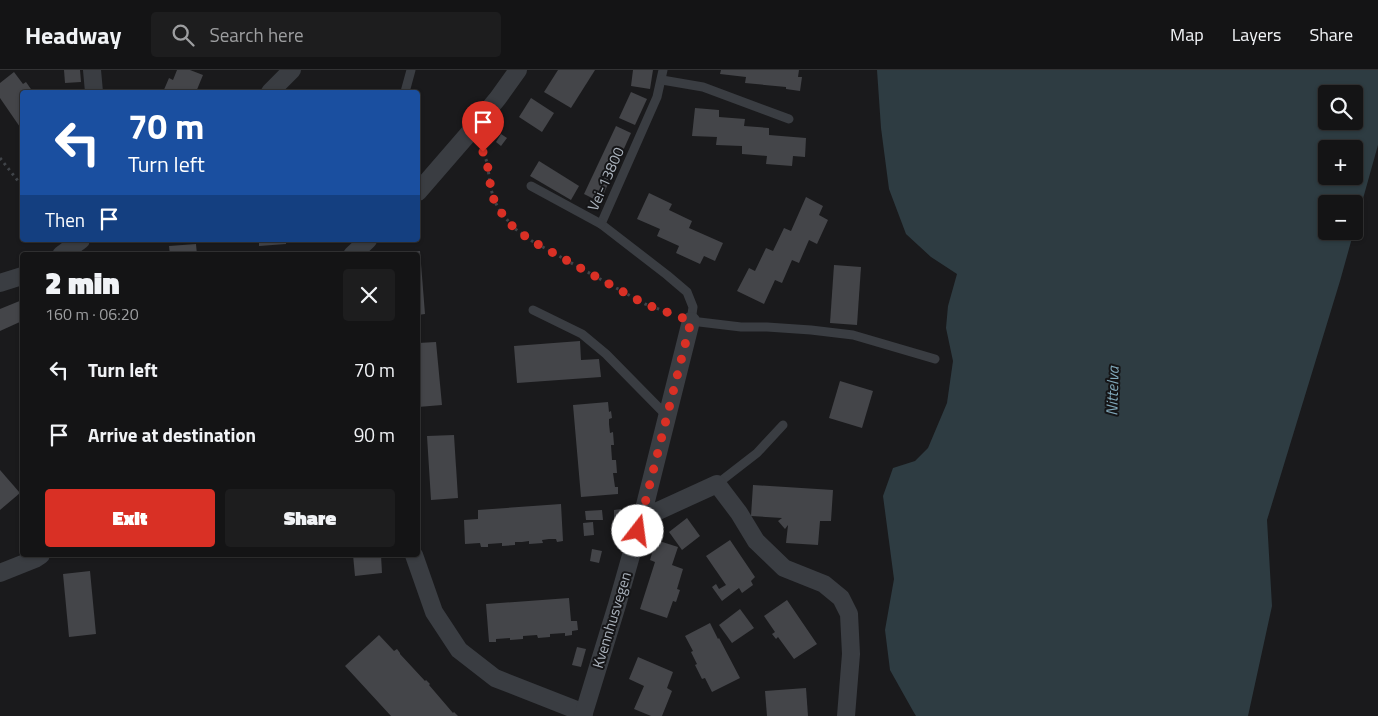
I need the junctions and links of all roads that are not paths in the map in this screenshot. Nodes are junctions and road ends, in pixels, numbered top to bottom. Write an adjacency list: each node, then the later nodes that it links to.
1 (92, 70): 7 (street)
2 (292, 70): 8 (street)
3 (411, 70): 9 (lane)
4 (518, 70): 12 (street)
5 (663, 70): 6 (lane, Vei-13800)
6 (662, 80): 10 (lane); 13 (lane, Vei-13800)
7 (94, 90)
8 (272, 90)
9 (406, 90)
10 (789, 119)
11 (531, 186): 13 (lane)
12 (420, 190)
13 (601, 224): 19 (lane, Vei-13800)
14 (78, 242): 15 (street)
15 (65, 252)
16 (20, 277): 17 (street)
17 (0, 283)
18 (533, 310): 21 (lane)
19 (691, 321): 20 (lane); 21 (street, Kvennhusvegen)
20 (935, 360)
21 (666, 416): 24 (street, Kvennhusvegen)
22 (783, 424): 23 (lane)
23 (717, 484): 24 (street); 29 (street)
24 (643, 513): 28 (street, Kvennhusvegen)
25 (38, 557): 27 (street)
26 (415, 557): 28 (street)
27 (0, 573)
28 (583, 714)
29 (846, 716)

